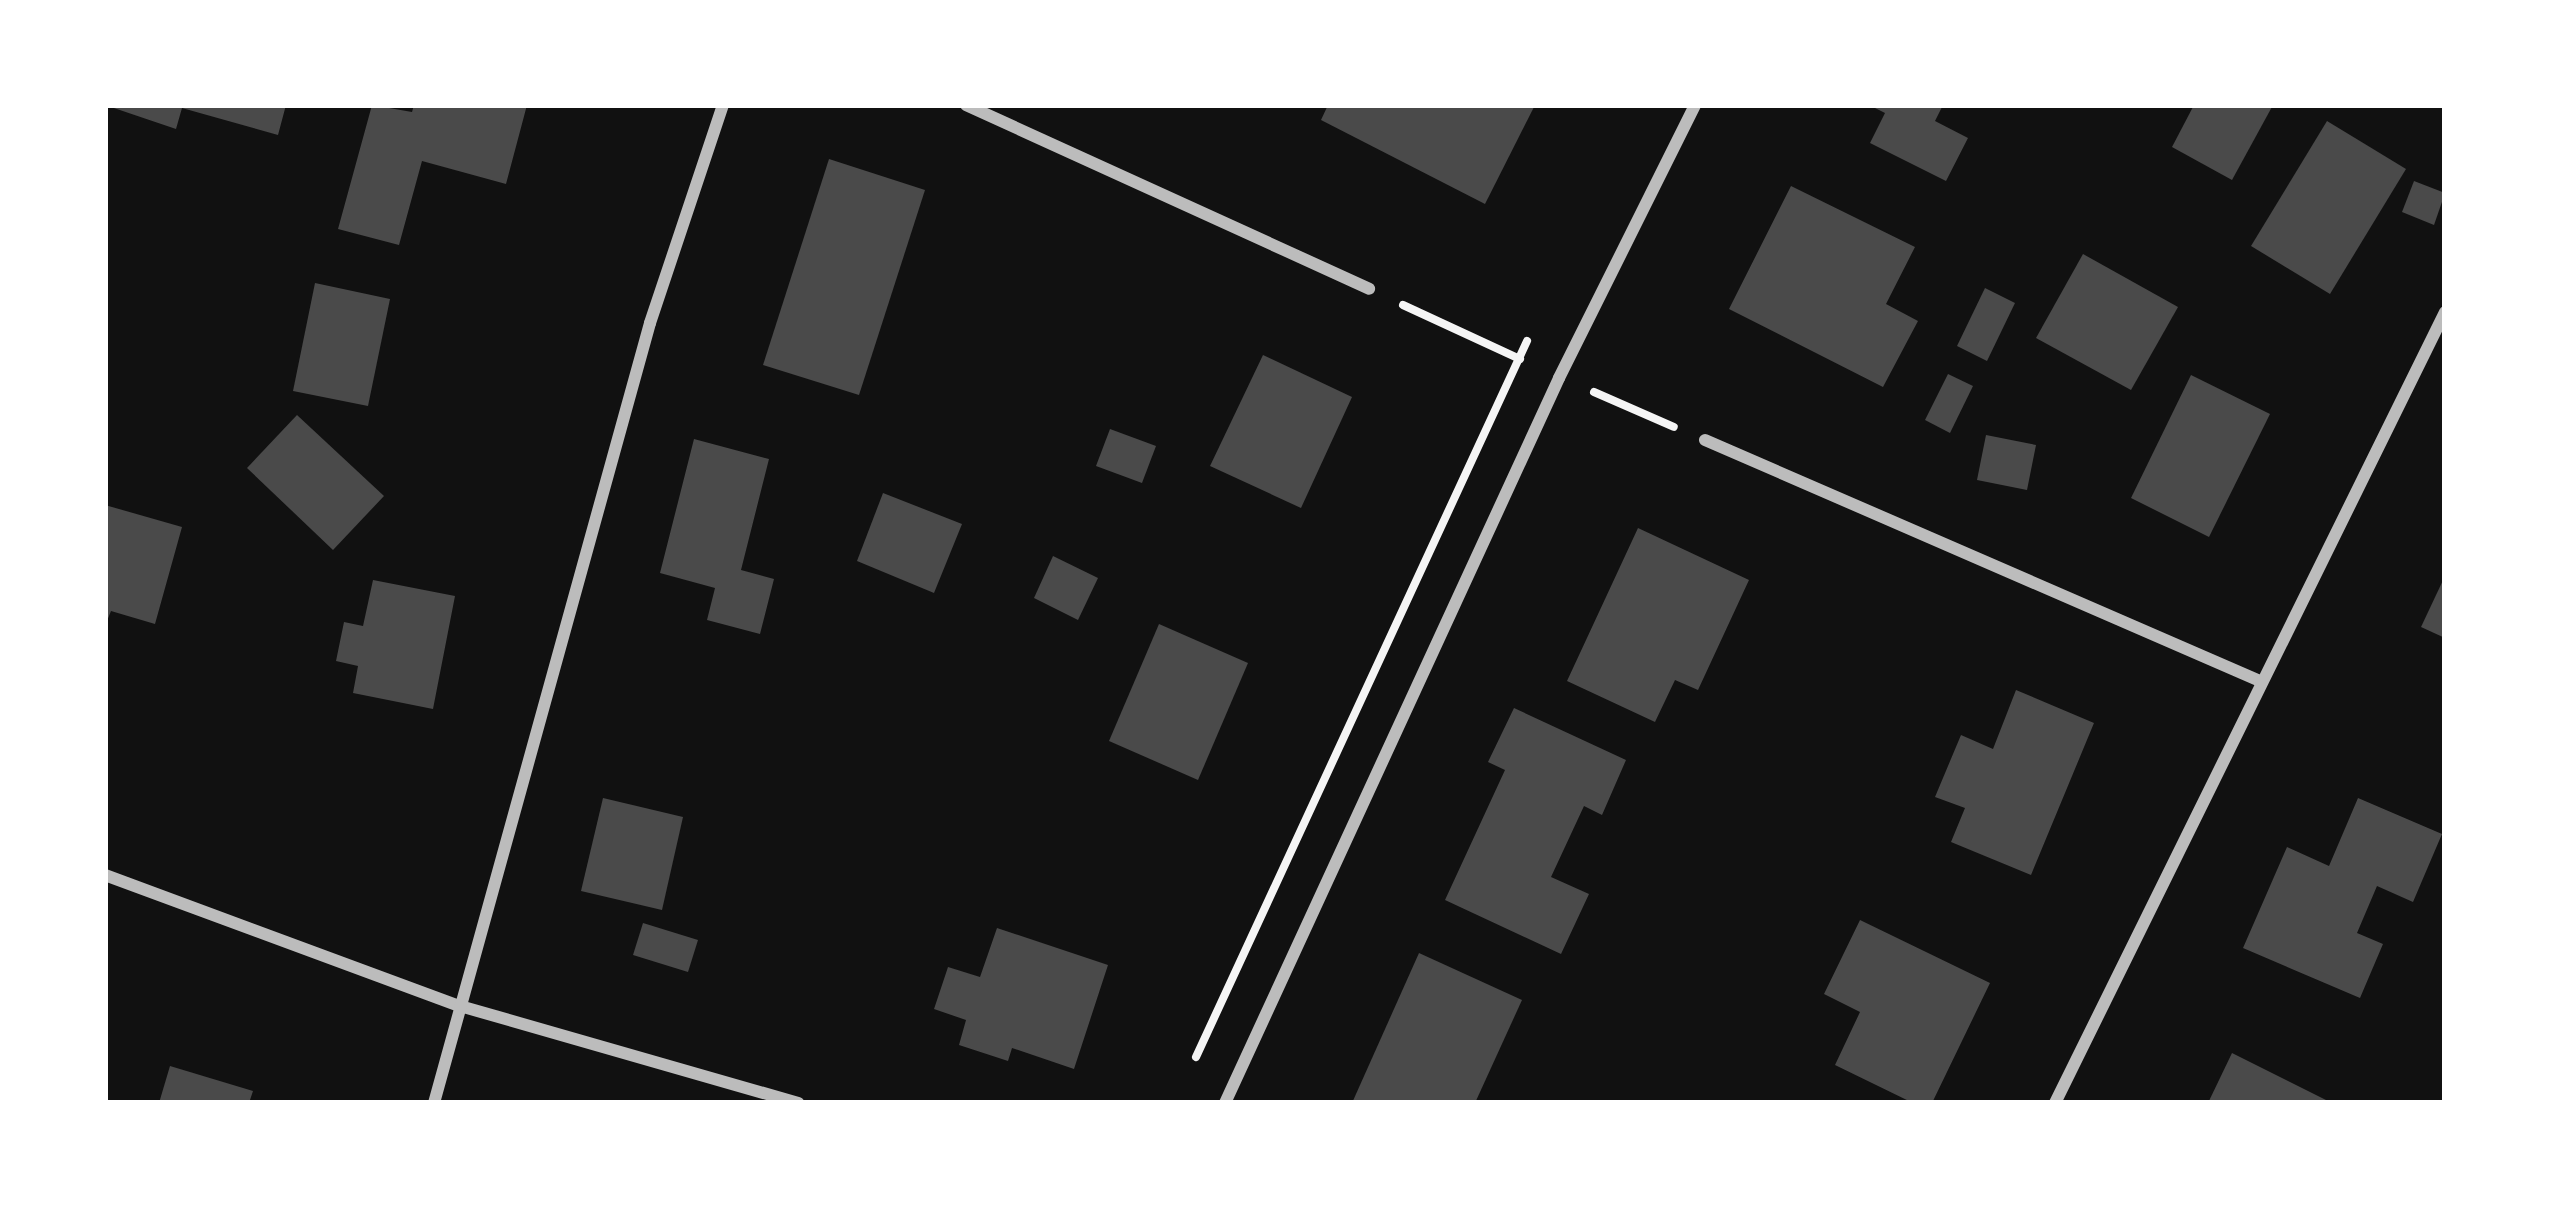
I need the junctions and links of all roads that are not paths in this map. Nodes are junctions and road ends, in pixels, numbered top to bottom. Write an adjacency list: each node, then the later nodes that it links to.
1 (723, 105): 9 (street)
2 (966, 105): 4 (street)
3 (1695, 105): 12 (street)
4 (1369, 289)
5 (2445, 312): 7 (street)
6 (1705, 440): 7 (street)
7 (2260, 681): 13 (street)
8 (105, 875): 9 (street)
9 (460, 1006): 10 (street); 11 (street)
10 (434, 1103)
11 (798, 1103)
12 (1226, 1103)
13 (2055, 1103)

